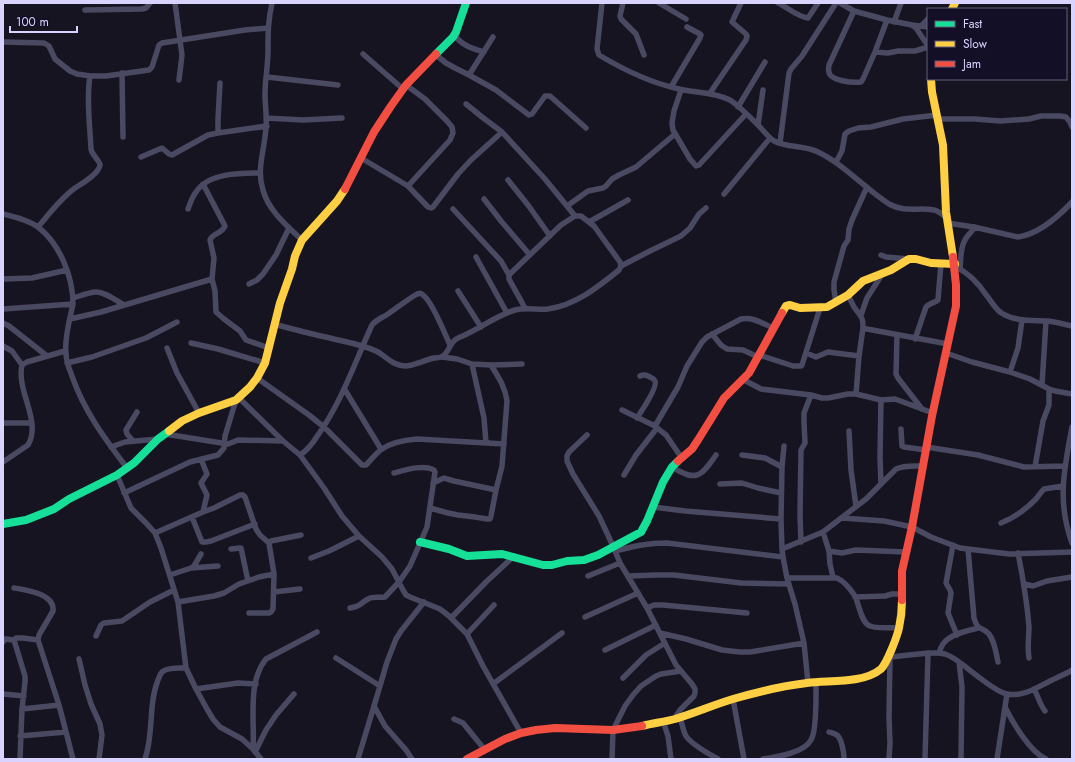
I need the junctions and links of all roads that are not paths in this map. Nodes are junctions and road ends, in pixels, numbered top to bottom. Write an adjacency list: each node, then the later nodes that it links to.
1 (150, 3): 14 (street)
2 (176, 3): 28 (street)
3 (272, 3): 25 (street)
4 (466, 3): 26 (street)
5 (602, 3): 47 (street)
6 (623, 3): 36 (street)
7 (659, 3): 17 (street)
8 (741, 3): 50 (street)
9 (778, 3): 10 (street)
10 (818, 3)
11 (836, 3): 66 (street)
12 (840, 3): 16 (street)
13 (901, 3): 20 (street)
14 (126, 6): 15 (street)
15 (85, 10)
16 (854, 11): 18 (street); 33 (street)
17 (686, 19)
18 (887, 20): 20 (street); 33 (street)
19 (927, 20): 22 (street)
20 (894, 22): 21 (street)
21 (912, 25): 22 (street); 30 (street)
22 (921, 26): 24 (street)
23 (687, 27): 47 (street)
24 (927, 27)
25 (268, 28): 28 (street); 41 (street)
26 (454, 35): 32 (street); 35 (street)
27 (493, 37): 32 (street)
28 (180, 40): 38 (street); 42 (street)
29 (3, 42): 40 (street)
30 (927, 45)
31 (927, 47): 33 (street)
32 (484, 52): 39 (street)
33 (875, 52)
34 (364, 54): 46 (street)
35 (436, 55): 39 (street); 46 (street)
36 (644, 55)
37 (765, 62): 52 (street)
38 (122, 73): 40 (street); 64 (street)
39 (469, 75): 60 (street)
40 (90, 76): 87 (street)
41 (266, 77): 45 (street); 55 (street)
42 (179, 80)
43 (931, 80): 54 (street)
44 (220, 83): 62 (street)
45 (338, 85)
46 (405, 87): 68 (street); 73 (street)
47 (671, 87): 48 (street)
48 (681, 90): 50 (street); 63 (street)
49 (763, 90): 57 (street)
50 (710, 93): 52 (street)
51 (466, 104): 61 (street)
52 (738, 106): 53 (street)
53 (746, 114): 57 (street); 63 (street)
54 (938, 117): 59 (street); 69 (street); 85 (street)
55 (266, 118): 56 (street); 58 (street)
56 (342, 118)
57 (758, 125): 65 (street)
58 (267, 126): 62 (street); 70 (street)
59 (1072, 127)
60 (586, 128)
61 (502, 132): 73 (street); 79 (street)
62 (218, 133): 67 (street)
63 (675, 134): 79 (street)
64 (123, 137)
65 (770, 138): 66 (street); 75 (street)
66 (780, 143): 69 (street)
67 (141, 157)
68 (361, 158): 73 (street); 91 (street)
69 (836, 162): 74 (street)
70 (260, 174): 72 (street); 89 (street)
71 (508, 180): 90 (street)
72 (203, 184): 81 (street); 103 (street)
73 (408, 186)
74 (867, 187): 85 (street); 108 (street)
75 (724, 194)
76 (484, 199): 92 (street)
77 (628, 200): 86 (street)
78 (1072, 202): 88 (street)
79 (567, 206): 84 (street)
80 (706, 208): 97 (street)
81 (188, 209)
82 (453, 209): 101 (street)
83 (3, 214): 87 (street)
84 (575, 216): 86 (street); 90 (street)
85 (947, 220): 88 (street); 98 (street)
86 (589, 222): 97 (street)
87 (38, 227): 99 (street)
88 (975, 227): 98 (street)
89 (290, 228): 91 (street); 104 (street)
90 (550, 236): 92 (street)
91 (302, 240): 121 (street)
92 (530, 255): 101 (street)
93 (881, 255): 95 (street)
94 (476, 257): 114 (street)
95 (909, 259): 96 (street); 100 (street)
96 (941, 263): 98 (street); 128 (street)
97 (621, 266): 111 (street)
98 (957, 267): 117 (street); 130 (street)
99 (67, 270): 102 (street); 107 (street)
100 (883, 273): 106 (street); 115 (street)
101 (510, 275): 111 (street)
102 (3, 279)
103 (212, 279): 110 (street); 135 (street)
104 (249, 284)
105 (458, 291): 123 (street)
106 (848, 295): 108 (street); 115 (street)
107 (73, 298): 109 (street); 110 (street)
108 (836, 302): 112 (street)
109 (73, 304): 113 (street); 116 (street)
110 (124, 305): 116 (street)
111 (525, 308): 114 (street)
112 (820, 308): 124 (street); 137 (street)
113 (3, 309)
114 (508, 313): 123 (street)
115 (861, 315): 125 (street)
116 (70, 319): 136 (street)
117 (1022, 320): 118 (street); 149 (street)
118 (1046, 321): 122 (street); 153 (street)
119 (177, 322): 143 (street)
120 (3, 323): 139 (street)
121 (274, 324): 133 (street); 135 (street)
122 (1072, 326)
123 (481, 327): 131 (street)
124 (773, 328): 126 (street); 140 (street)
125 (863, 328): 127 (street); 141 (street)
126 (712, 334): 140 (street); 170 (street)
127 (898, 335): 128 (street); 161 (street)
128 (915, 339): 130 (street)
129 (191, 343): 144 (street)
130 (948, 344): 138 (street)
131 (450, 345): 133 (street); 142 (street)
132 (3, 346): 147 (street)
133 (363, 346): 142 (street); 155 (street)
134 (167, 348): 164 (street)
135 (269, 348): 144 (street)
136 (65, 351): 139 (street); 143 (street)
137 (806, 353): 140 (street); 141 (street)
138 (946, 353): 149 (street); 165 (street)
139 (47, 356): 147 (street)
140 (759, 356): 152 (street)
141 (859, 356): 156 (street)
142 (442, 357): 145 (street)
143 (67, 363): 182 (street)
144 (265, 363): 151 (street)
145 (472, 364): 148 (street); 179 (street)
146 (522, 364): 148 (street)
147 (22, 365): 167 (street)
148 (491, 365): 180 (street)
149 (1010, 372): 153 (street)
150 (640, 376): 166 (street)
151 (257, 378): 159 (street); 169 (street)
152 (744, 380): 158 (street); 188 (street)
153 (1042, 385): 154 (street)
154 (1049, 389): 157 (street); 195 (street)
155 (345, 390): 169 (street); 184 (street)
156 (856, 394): 158 (street); 160 (street)
157 (1072, 394)
158 (811, 395): 223 (street)
159 (238, 399): 164 (street); 177 (street); 178 (street)
160 (881, 400): 161 (street); 202 (street)
161 (923, 409): 165 (street)
162 (622, 410): 166 (street)
163 (137, 412): 176 (street)
164 (199, 413): 175 (street)
165 (933, 413): 183 (street)
166 (637, 418): 170 (street)
167 (32, 423): 168 (street); 190 (street)
168 (3, 424)
169 (324, 427): 184 (street); 185 (street)
170 (656, 427): 188 (street); 199 (street)
171 (1072, 427): 192 (street)
172 (901, 429): 183 (street)
173 (849, 431): 207 (street)
174 (587, 435): 228 (street)
175 (162, 437): 176 (street); 178 (street); 196 (street)
176 (132, 441): 182 (street)
177 (283, 441): 178 (street); 185 (street)
178 (225, 443): 189 (street)
179 (486, 443): 180 (street); 184 (street)
180 (504, 444): 204 (street)
181 (784, 446): 194 (street)
182 (111, 447): 196 (street)
183 (926, 448): 191 (street); 195 (street)
184 (381, 449)
185 (300, 455): 221 (street)
186 (716, 455): 193 (street)
187 (742, 456): 194 (street)
188 (681, 457): 193 (street)
189 (201, 459): 205 (street); 210 (street)
190 (3, 462)
191 (923, 466): 202 (street); 217 (street)
192 (1065, 466): 195 (street); 203 (street)
193 (672, 467): 208 (street)
194 (782, 467): 206 (street)
195 (1036, 467)
196 (126, 468): 198 (street)
197 (394, 473): 200 (street)
198 (117, 475): 205 (street); 215 (street)
199 (624, 475)
200 (433, 483): 204 (street); 209 (street)
201 (720, 484): 206 (street)
202 (882, 484): 207 (street)
203 (1063, 486): 214 (street); 225 (street)
204 (496, 490): 209 (street)
205 (124, 492): 219 (street)
206 (781, 493): 213 (street)
207 (856, 506): 212 (street)
208 (653, 507): 213 (street); 228 (street)
209 (430, 508): 222 (street)
210 (203, 512): 211 (street); 216 (street)
211 (192, 517): 216 (street); 219 (street)
212 (842, 518): 217 (street); 218 (street)
213 (781, 519): 229 (street)
214 (1001, 523)
215 (3, 524)
216 (255, 524): 224 (street)
217 (912, 527): 226 (street); 232 (street)
218 (823, 532): 223 (street); 231 (street)
219 (155, 533): 243 (street)
220 (301, 535): 224 (street)
221 (359, 536): 238 (street); 250 (street)
222 (420, 542): 236 (street); 250 (street)
223 (801, 542): 229 (street)
224 (269, 543): 242 (street)
225 (1072, 543)
226 (953, 545): 230 (street); 275 (street)
227 (230, 549): 248 (street)
228 (614, 549): 236 (street); 237 (street); 239 (street)
229 (782, 549): 237 (street)
230 (968, 549): 235 (street); 270 (street)
231 (829, 551): 232 (street); 247 (street)
232 (906, 552): 257 (street)
233 (1072, 552): 235 (street)
234 (201, 554): 241 (street)
235 (1018, 554): 251 (street)
236 (514, 556): 267 (street)
237 (782, 557): 249 (street)
238 (311, 558)
239 (620, 563): 244 (street); 245 (street)
240 (218, 566): 241 (street)
241 (191, 568): 243 (street)
242 (274, 574): 248 (street); 255 (street)
243 (170, 575): 254 (street)
244 (588, 576)
245 (628, 576): 249 (street); 256 (street)
246 (1072, 576): 251 (street)
247 (833, 578): 249 (street); 258 (street)
248 (248, 581): 259 (street)
249 (788, 581): 281 (street)
250 (399, 582): 260 (street); 262 (street)
251 (1024, 584): 287 (street)
252 (14, 588): 278 (street)
253 (300, 589): 255 (street)
254 (174, 590): 259 (street); 276 (street)
255 (274, 592): 264 (street)
256 (638, 593): 263 (street); 266 (street)
257 (902, 594): 258 (street); 269 (street)
258 (855, 597): 269 (street)
259 (178, 602): 291 (street)
260 (424, 602): 267 (street); 298 (street)
261 (494, 605): 274 (street)
262 (350, 608)
263 (647, 608): 265 (street); 268 (street)
264 (249, 613)
265 (747, 613)
266 (585, 617)
267 (451, 618): 274 (street)
268 (656, 625): 273 (street); 282 (street)
269 (898, 628): 285 (street)
270 (978, 628): 275 (street); 290 (street)
271 (316, 632): 296 (street)
272 (562, 633): 297 (street)
273 (660, 633): 280 (street); 281 (street)
274 (467, 634): 297 (street)
275 (957, 635): 284 (street)
276 (96, 636)
277 (14, 640): 278 (street); 279 (street); 304 (street)
278 (38, 640): 306 (street)
279 (3, 642)
280 (665, 643): 292 (street); 294 (street)
281 (804, 643): 295 (street)
282 (605, 650)
283 (928, 653): 284 (street); 285 (street); 336 (street)
284 (939, 653): 289 (street)
285 (889, 657): 295 (street); 335 (street)
286 (336, 658): 298 (street)
287 (1029, 658)
288 (79, 659): 323 (street)
289 (959, 662): 303 (street); 337 (street)
290 (998, 662)
291 (186, 668): 299 (street); 324 (street)
292 (681, 671): 311 (street); 314 (street)
293 (1071, 672): 300 (street)
294 (624, 678)
295 (812, 682): 305 (street); 333 (street)
296 (256, 684): 299 (street); 320 (street)
297 (493, 684): 317 (street)
298 (380, 686): 307 (street)
299 (196, 689): 320 (street)
300 (1034, 689): 303 (street); 310 (street)
301 (3, 694): 304 (street)
302 (294, 694): 320 (street)
303 (1007, 694): 308 (street)
304 (24, 696): 309 (street)
305 (733, 699): 311 (street); 332 (street)
306 (58, 705): 309 (street); 315 (street)
307 (374, 706): 326 (street); 327 (street)
308 (1005, 707): 338 (street); 339 (street)
309 (22, 709): 318 (street)
310 (1045, 711)
311 (677, 718): 313 (street); 331 (street)
312 (454, 719): 319 (street)
313 (663, 721): 314 (street); 330 (street)
314 (613, 730): 317 (street); 329 (street)
315 (66, 732): 318 (street); 322 (street)
316 (829, 732): 334 (street)
317 (521, 733): 319 (street)
318 (20, 736): 321 (street)
319 (485, 750): 328 (street)
320 (254, 751): 325 (street)
321 (20, 759)
322 (73, 759)
323 (99, 759)
324 (144, 759)
325 (261, 759)
326 (358, 759)
327 (412, 759)
328 (467, 759)
329 (612, 759)
330 (671, 759)
331 (718, 759)
332 (744, 759)
333 (763, 759)
334 (844, 759)
335 (889, 759)
336 (925, 759)
337 (961, 759)
338 (997, 759)
339 (1046, 759)

